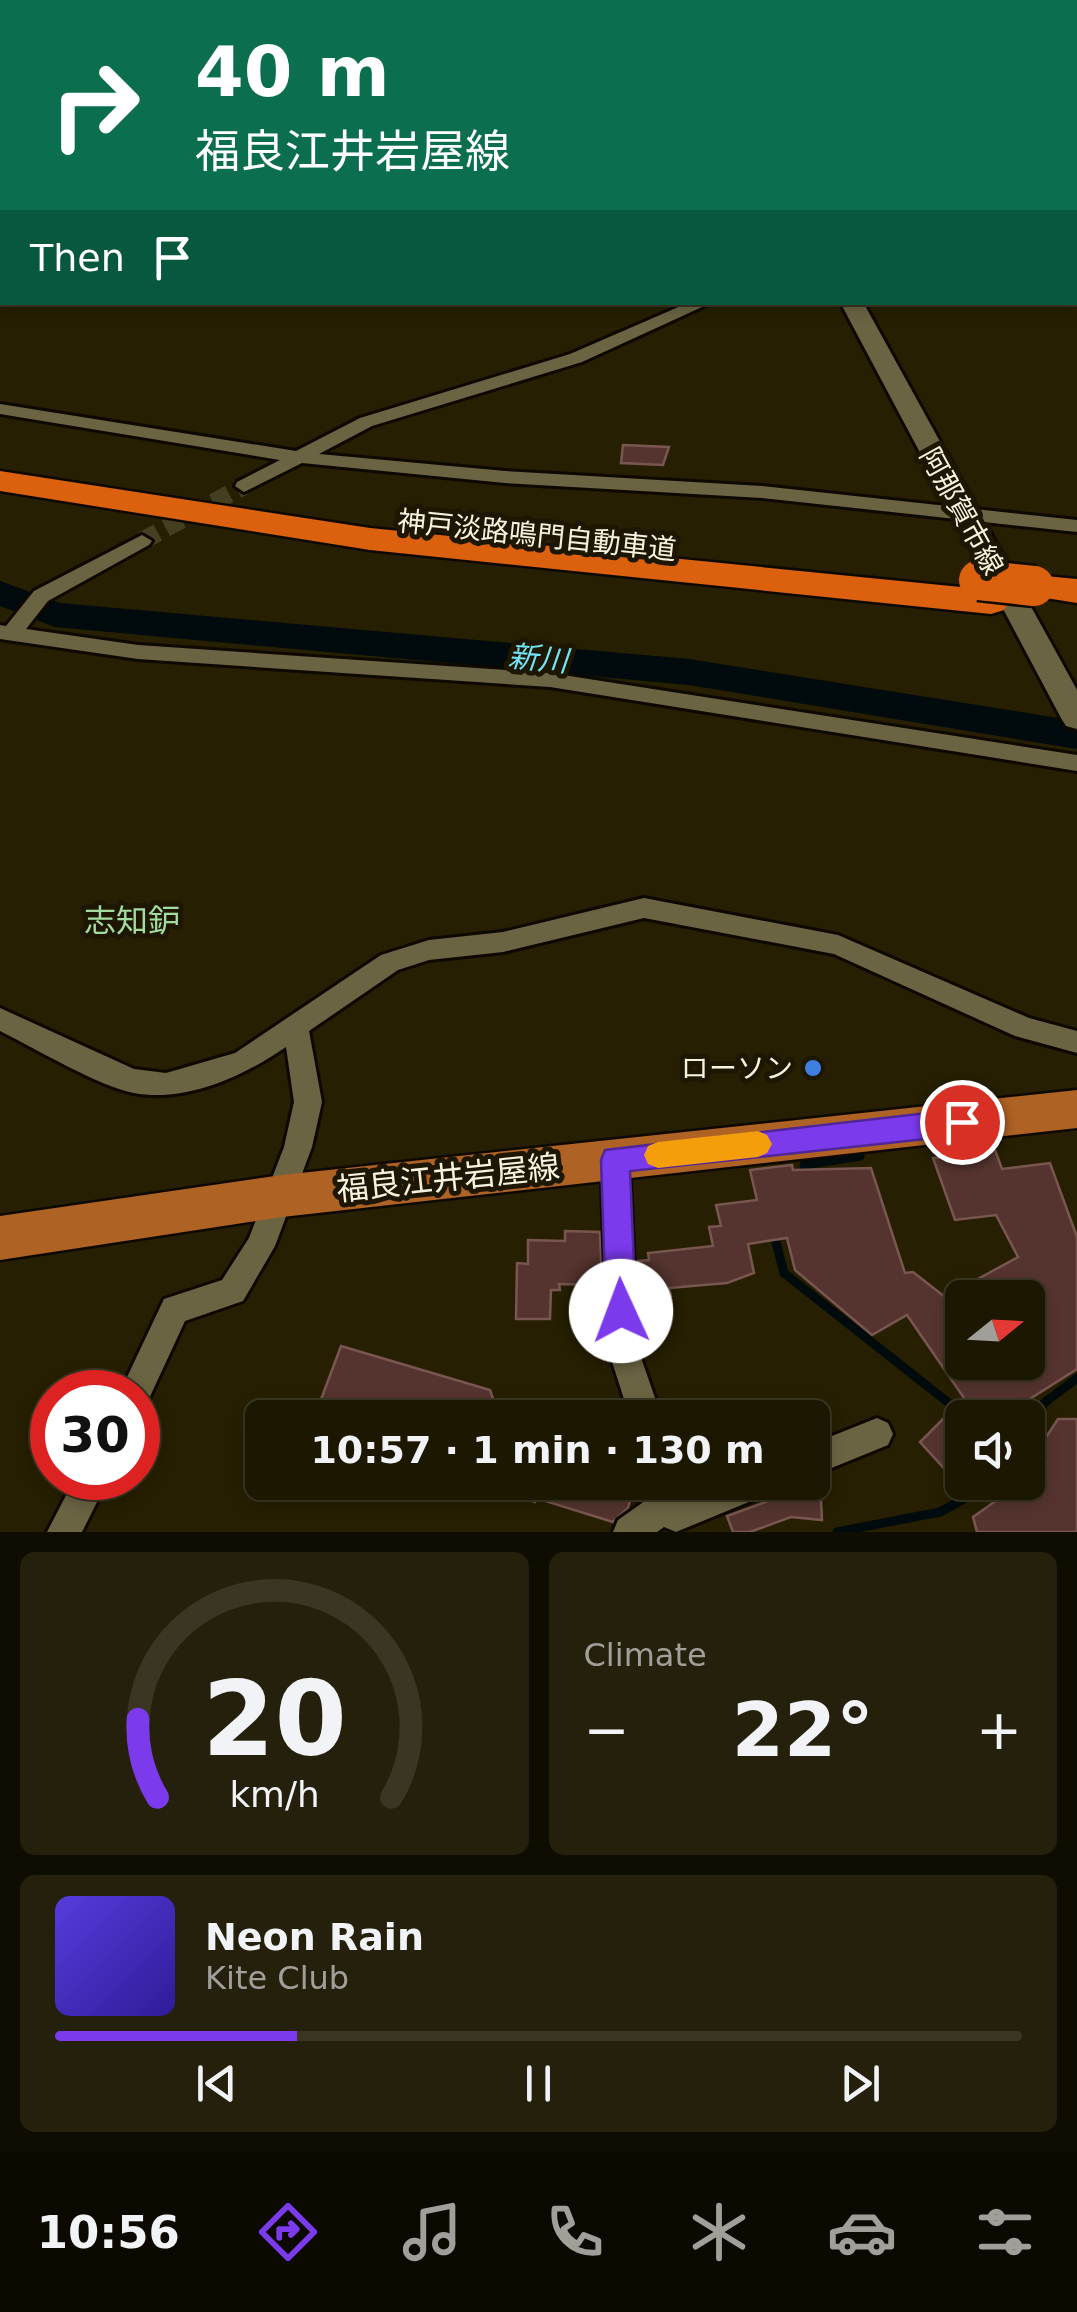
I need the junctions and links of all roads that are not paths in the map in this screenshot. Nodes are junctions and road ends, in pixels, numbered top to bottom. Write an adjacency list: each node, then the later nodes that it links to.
1 (698, 305): 4 (street)
2 (853, 305): 8 (main road, 阿那賀市線)
3 (0, 409): 4 (street)
4 (297, 457): 7 (street); 8 (street)
5 (0, 459): 11 (highway, 神戸淡路鳴門自動車道)
6 (0, 481): 11 (highway, 神戸淡路鳴門自動車道)
7 (244, 486)
8 (964, 514): 9 (street); 15 (main road, 阿那賀市線)
9 (1077, 526)
10 (142, 540): 14 (street)
11 (985, 591): 13 (highway, 神戸淡路鳴門自動車道)
12 (1077, 591): 13 (highway, 神戸淡路鳴門自動車道)
13 (1051, 601)
14 (11, 628): 16 (street)
15 (1075, 714)
16 (1077, 763)
17 (0, 1019): 18 (street)
18 (296, 1029): 19 (street); 22 (street)
19 (1077, 1042)
20 (1077, 1110): 21 (main road, 福良江井岩屋線)
21 (615, 1160): 22 (main road, 福良江井岩屋線); 25 (street)
22 (282, 1196): 23 (main road, 福良江井岩屋線); 24 (street)
23 (0, 1238)
24 (146, 1370)
25 (640, 1400)
26 (877, 1434): 27 (street)
27 (830, 1453)
28 (81, 1500): 32 (street)
29 (659, 1500): 33 (street)
30 (668, 1500): 31 (street)
31 (712, 1500)
32 (64, 1532)
33 (630, 1532)

